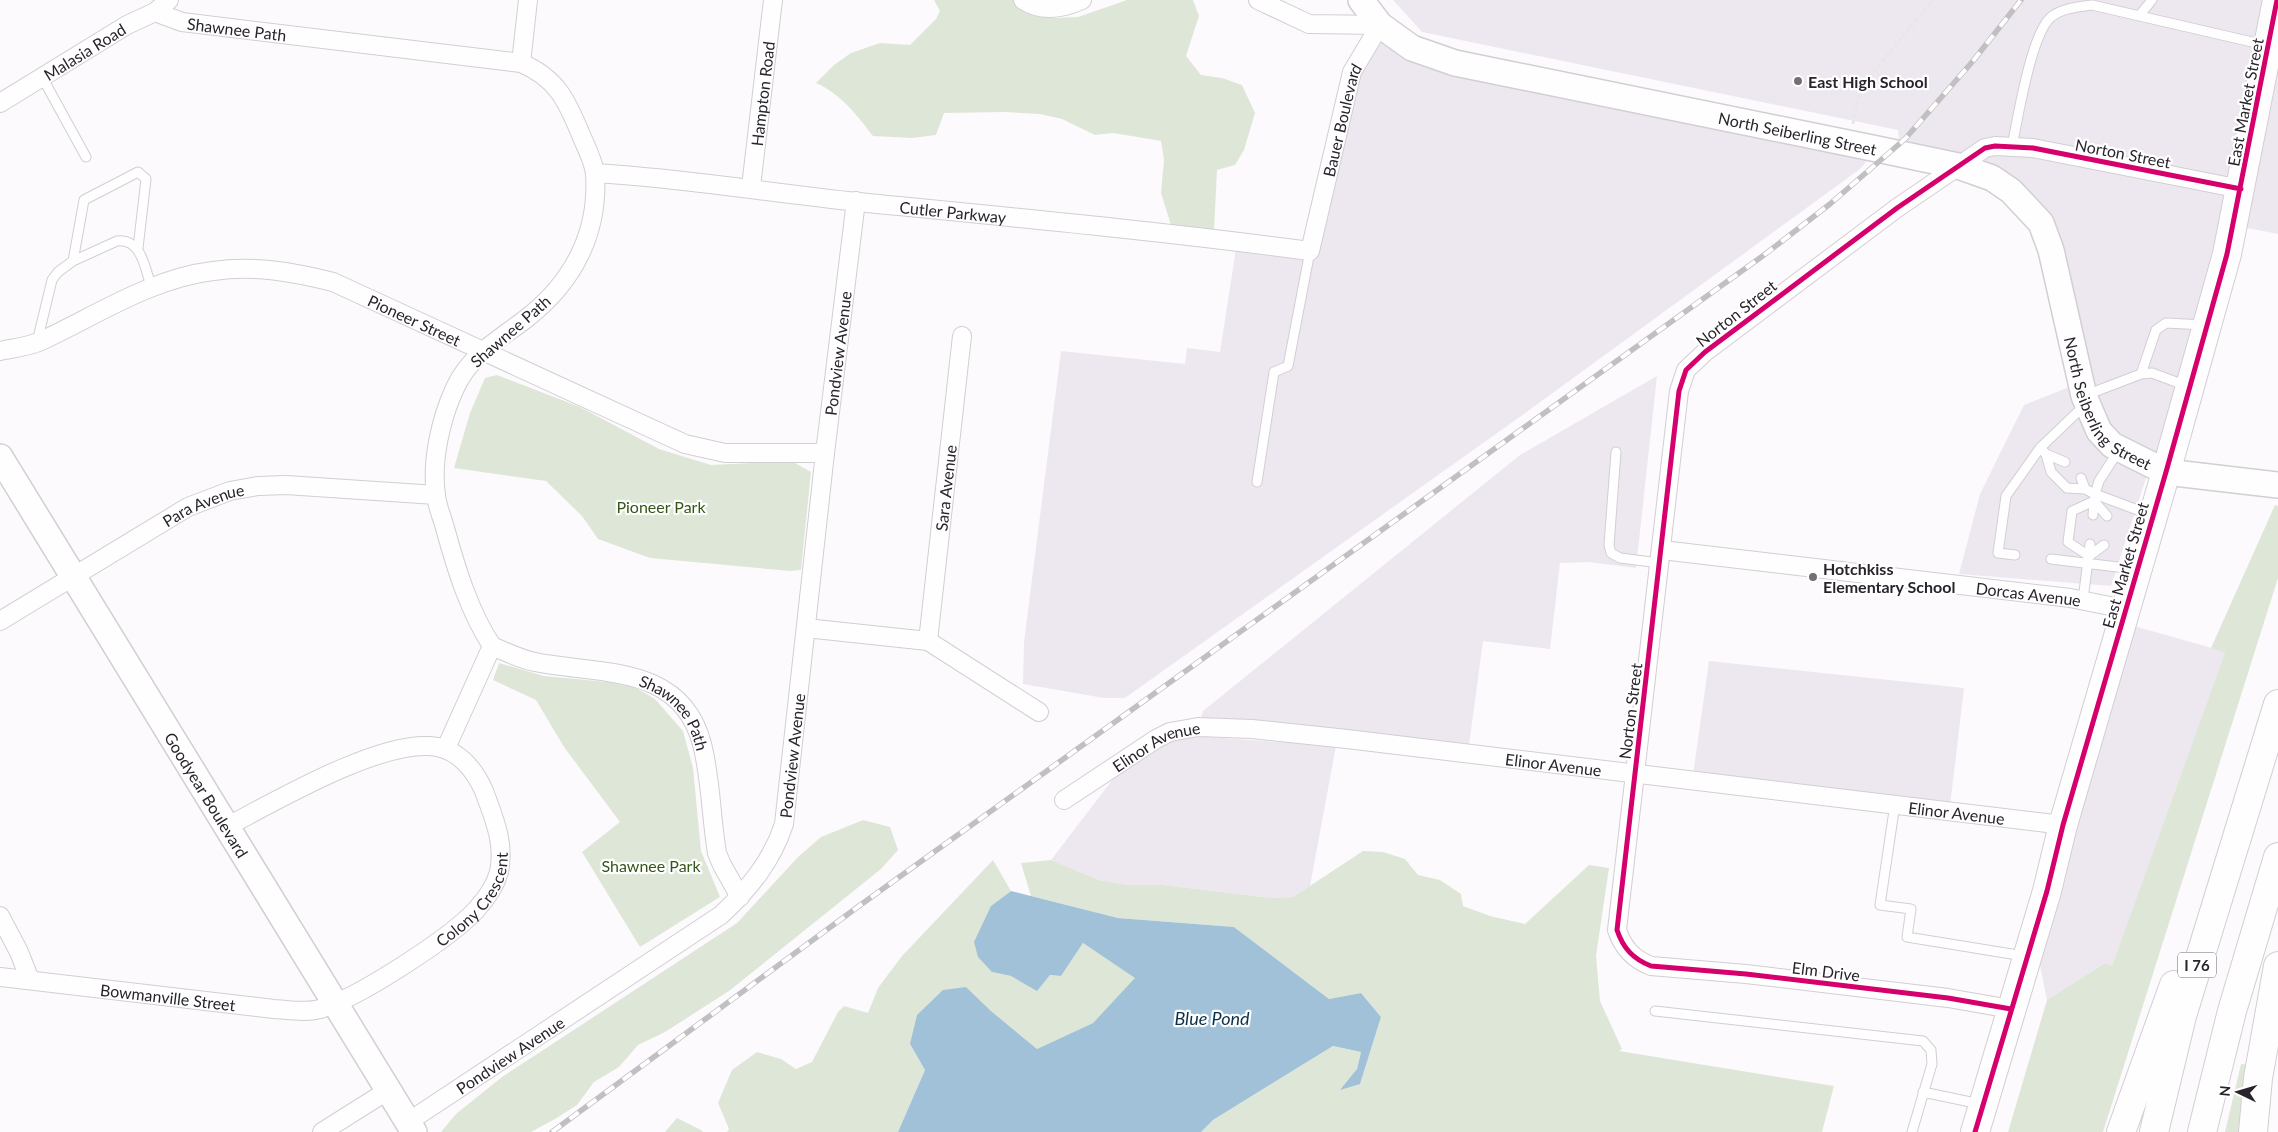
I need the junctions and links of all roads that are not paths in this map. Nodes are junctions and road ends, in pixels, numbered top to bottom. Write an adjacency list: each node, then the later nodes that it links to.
1 (169, 0): 10 (street, Malasia Road)
2 (528, 0): 14 (street)
3 (773, 0): 21 (street, Hampton Road)
4 (1023, 0): 5 (street)
5 (1082, 0)
6 (1258, 0): 12 (street)
7 (1361, 0): 12 (street)
8 (2152, 0): 11 (lane)
9 (2277, 0): 13 (main road, East Market Street)
10 (155, 12): 14 (street, Shawnee Path); 15 (street, Malasia Road)
11 (2138, 16): 13 (lane); 17 (lane)
12 (1380, 25): 19 (street, North Seiberling Street); 25 (street, Bauer Boulevard)
13 (2268, 46): 22 (main road, East Market Street)
14 (521, 63): 20 (street, Shawnee Path)
15 (42, 77): 16 (street, Malasia Road); 18 (lane)
16 (0, 103)
17 (2012, 146): 19 (street, Norton Street); 22 (street, Norton Street)
18 (86, 157)
19 (1958, 166): 35 (street, North Seiberling Street); 55 (street, Norton Street)
20 (595, 173): 21 (street, Cutler Parkway); 32 (street, Shawnee Path)
21 (751, 187): 23 (street, Cutler Parkway)
22 (2241, 189): 28 (main road, East Market Street)
23 (856, 202): 25 (street, Cutler Parkway); 39 (street, Pondview Avenue)
24 (138, 248): 26 (lane); 26 (lane); 27 (lane)
25 (1310, 251): 44 (lane)
26 (73, 261): 30 (lane)
27 (152, 289): 30 (street, Pioneer Street); 32 (street, Pioneer Street)
28 (2207, 325): 33 (lane); 34 (main road, East Market Street)
29 (962, 336): 64 (street, Sara Avenue)
30 (37, 342): 31 (street, Pioneer Street)
31 (0, 351)
32 (481, 352): 39 (street, Pioneer Street); 47 (street, Shawnee Path)
33 (2141, 374): 34 (lane); 35 (lane)
34 (2190, 387): 42 (main road, East Market Street)
35 (2085, 400): 36 (street, North Seiberling Street); 37 (lane)
36 (2120, 449): 42 (street, North Seiberling Street); 48 (lane)
37 (2043, 451): 41 (lane); 46 (lane); 54 (lane)
38 (1616, 452): 55 (lane)
39 (825, 454): 63 (street, Pondview Avenue)
40 (0, 457): 59 (street, Goodyear Boulevard)
41 (2065, 462)
42 (2166, 472): 45 (street, North Seiberling Street); 51 (main road, East Market Street)
43 (2081, 478): 46 (lane)
44 (1257, 482)
45 (2278, 485)
46 (2085, 489): 48 (lane)
47 (436, 494): 59 (street, Para Avenue); 65 (street, Shawnee Path)
48 (2095, 498): 49 (lane); 50 (lane); 51 (lane); 57 (lane)
49 (2092, 515)
50 (2107, 516)
51 (2152, 516): 58 (main road, East Market Street)
52 (2090, 544): 57 (lane)
53 (2104, 545): 57 (lane)
54 (2015, 555)
55 (1661, 556): 60 (street, Dorcas Avenue); 69 (street, Norton Street)
56 (2051, 558): 57 (lane)
57 (2088, 559): 58 (lane); 60 (lane)
58 (2137, 570): 61 (main road, East Market Street)
59 (73, 578): 62 (street, Para Avenue); 74 (street, Goodyear Boulevard)
60 (2083, 600): 61 (street, Dorcas Avenue)
61 (2126, 609): 73 (main road, East Market Street)
62 (0, 621)
63 (806, 628): 64 (street); 76 (street, Pondview Avenue)
64 (928, 641): 67 (street)
65 (492, 646): 68 (street); 76 (street, Shawnee Path)
66 (2278, 704): 71 (main road, I 76)
67 (1039, 712)
68 (446, 748): 74 (street); 83 (street, Colony Crescent)
69 (1634, 774): 70 (street, Elinor Avenue); 72 (street, Elinor Avenue); 79 (street, Norton Street)
70 (1064, 800)
71 (2248, 800): 93 (main road); 94 (main road, I 76)
72 (1895, 804): 73 (street, Elinor Avenue); 78 (lane)
73 (2063, 824): 78 (main road, East Market Street)
74 (226, 827): 83 (street, Goodyear Boulevard)
75 (2278, 857): 95 (main road, I 76)
76 (740, 897): 89 (street, Pondview Avenue)
77 (0, 916): 82 (street)
78 (2026, 956): 84 (main road, East Market Street)
79 (1638, 961): 84 (street, Elm Drive)
80 (2278, 966): 96 (main road)
81 (0, 977): 82 (street, Bowmanville Street)
82 (30, 980): 83 (street, Bowmanville Street)
83 (335, 1004): 86 (street, Goodyear Boulevard)
84 (2011, 1009): 88 (main road, East Market Street)
85 (1655, 1011): 87 (lane)
86 (387, 1091): 89 (street, Goodyear Boulevard); 90 (street)
87 (1924, 1092): 88 (lane); 91 (lane)
88 (1983, 1105): 92 (main road, East Market Street)
89 (411, 1127)
90 (322, 1132)
91 (1912, 1132)
92 (1975, 1132)
93 (2121, 1132)
94 (2154, 1132)
95 (2202, 1132)
96 (2253, 1132)

